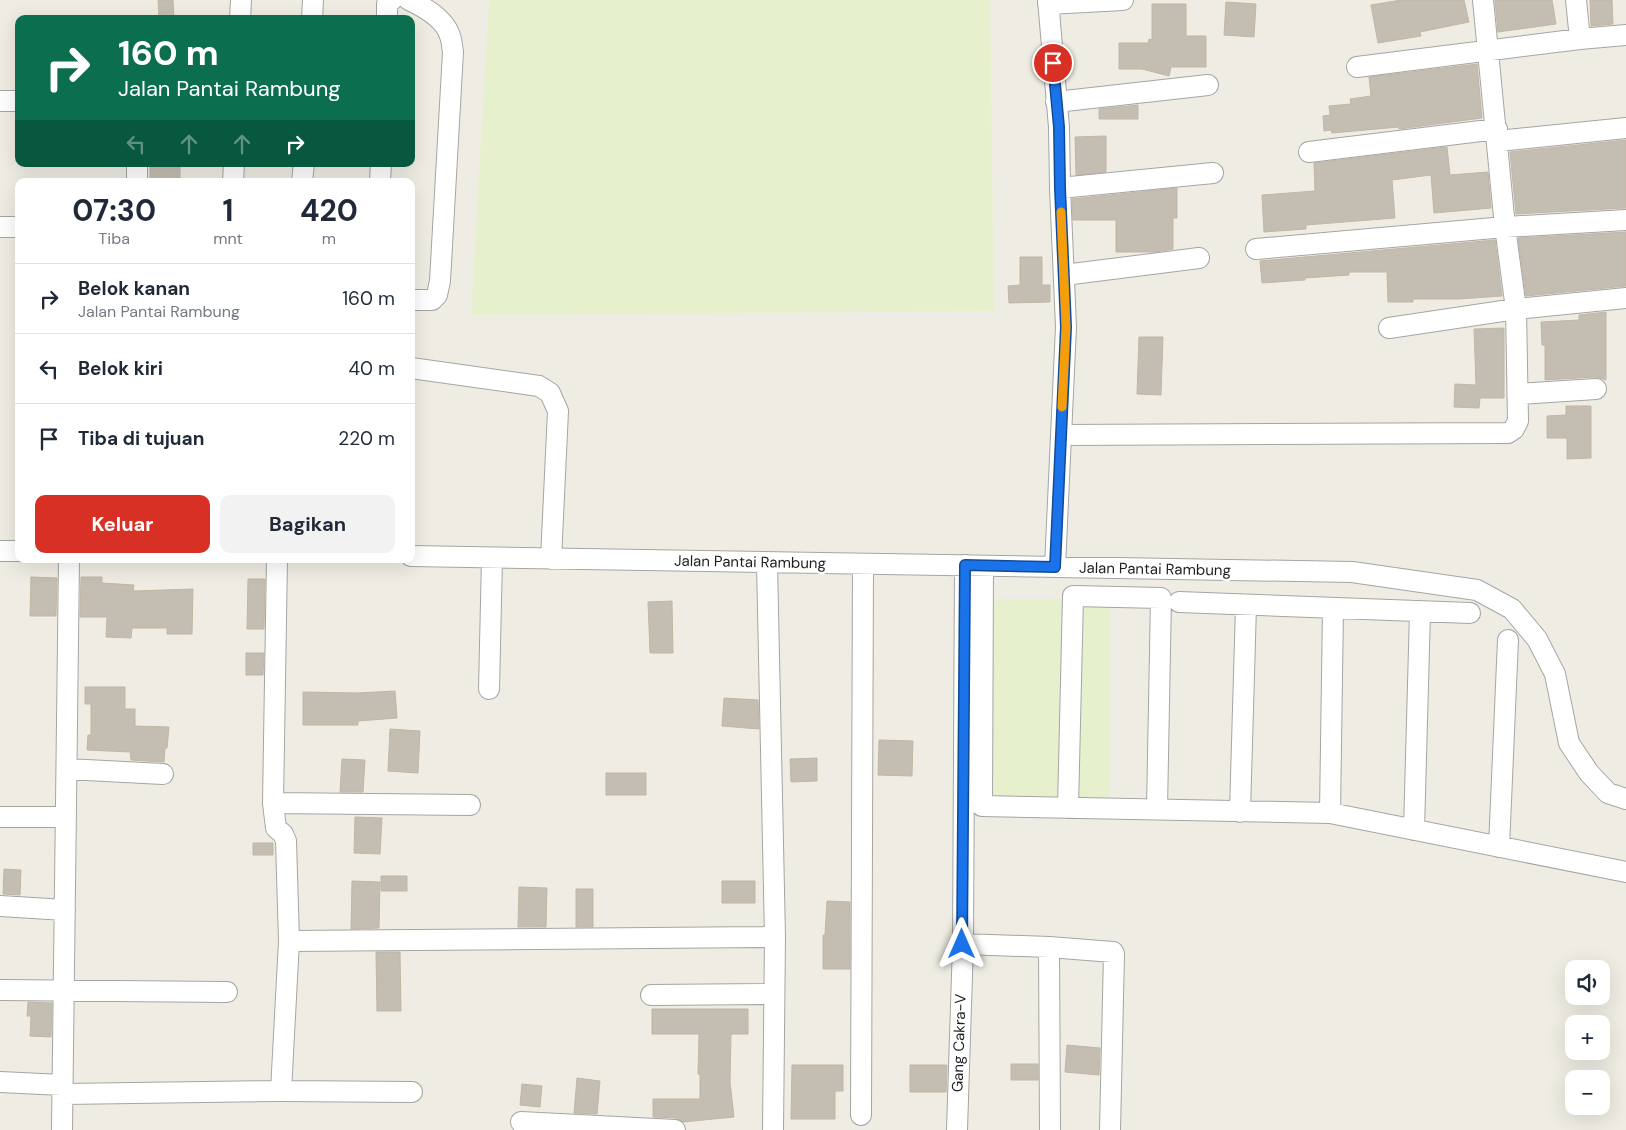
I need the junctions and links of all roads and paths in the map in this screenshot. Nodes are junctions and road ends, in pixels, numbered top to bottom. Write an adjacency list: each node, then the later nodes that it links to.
1 (241, 0): 9 (street)
2 (313, 0): 10 (street)
3 (392, 0): 11 (street)
4 (408, 0): 33 (street)
5 (1123, 0): 8 (street)
6 (1483, 0): 14 (street)
7 (1576, 0): 13 (street)
8 (1048, 2): 19 (street)
9 (240, 15)
10 (312, 15)
11 (387, 15)
12 (1626, 35): 13 (street)
13 (1580, 39): 14 (street)
14 (1488, 50): 15 (street); 21 (street)
15 (1358, 67)
16 (1208, 85): 19 (street)
17 (15, 100): 18 (street)
18 (0, 101)
19 (1056, 102): 24 (street)
20 (1626, 128): 21 (street)
21 (1497, 135): 22 (street); 28 (street)
22 (1309, 152)
23 (1213, 174): 24 (street)
24 (1060, 188): 31 (street)
25 (1626, 220): 28 (street)
26 (0, 227): 27 (street)
27 (15, 227)
28 (1505, 228): 29 (street); 34 (street)
29 (1256, 249)
30 (1200, 258): 31 (street)
31 (1064, 275): 39 (street)
32 (1626, 298): 34 (street)
33 (415, 300)
34 (1516, 309): 35 (street); 38 (street)
35 (1389, 328)
36 (415, 369): 44 (street)
37 (1596, 388): 38 (street)
38 (1518, 394): 39 (street)
39 (1061, 434): 50 (street)
40 (0, 551): 41 (street)
41 (15, 551)
42 (415, 556): 43 (street, Jalan Pantai Rambung)
43 (492, 558): 44 (street, Jalan Pantai Rambung); 57 (street)
44 (551, 560): 47 (street, Jalan Pantai Rambung)
45 (69, 563): 58 (street)
46 (277, 563): 61 (street)
47 (768, 563): 48 (street, Jalan Pantai Rambung); 74 (street)
48 (863, 564): 49 (street, Jalan Pantai Rambung); 87 (street)
49 (974, 566): 50 (street, Jalan Pantai Rambung); 63 (street); 76 (street, Gang Cakra-V)
50 (1055, 567): 60 (street, Jalan Pantai Rambung)
51 (1179, 602): 52 (street)
52 (1246, 606): 53 (street); 65 (street)
53 (1333, 609): 54 (street); 66 (street)
54 (1420, 612): 55 (street); 69 (street)
55 (1470, 613)
56 (1508, 640): 70 (street)
57 (489, 689)
58 (67, 769): 59 (street); 68 (street)
59 (163, 774)
60 (1626, 799)
61 (273, 803): 62 (street); 75 (street)
62 (470, 805)
63 (1068, 808): 64 (street); 64 (street)
64 (1157, 810): 65 (street)
65 (1240, 812): 66 (street)
66 (1330, 813): 69 (street)
67 (0, 817): 68 (street)
68 (66, 817): 73 (street)
69 (1414, 830): 70 (street)
70 (1499, 847): 71 (street)
71 (1626, 872)
72 (0, 906): 73 (street)
73 (66, 910): 79 (street)
74 (775, 937): 75 (street); 81 (street)
75 (289, 941): 85 (street)
76 (962, 944): 77 (street); 92 (street, Gang Cakra-V)
77 (1049, 947): 93 (street); 94 (street)
78 (0, 990): 79 (street)
79 (65, 991): 80 (street); 84 (street)
80 (227, 992)
81 (774, 994): 82 (street); 91 (street)
82 (651, 995)
83 (0, 1082): 84 (street)
84 (63, 1089): 85 (street); 89 (street)
85 (281, 1091): 86 (street)
86 (412, 1092)
87 (861, 1115)
88 (521, 1122): 90 (street)
89 (62, 1130)
90 (675, 1130)
91 (773, 1130)
92 (957, 1130)
93 (1050, 1130)
94 (1110, 1130)

